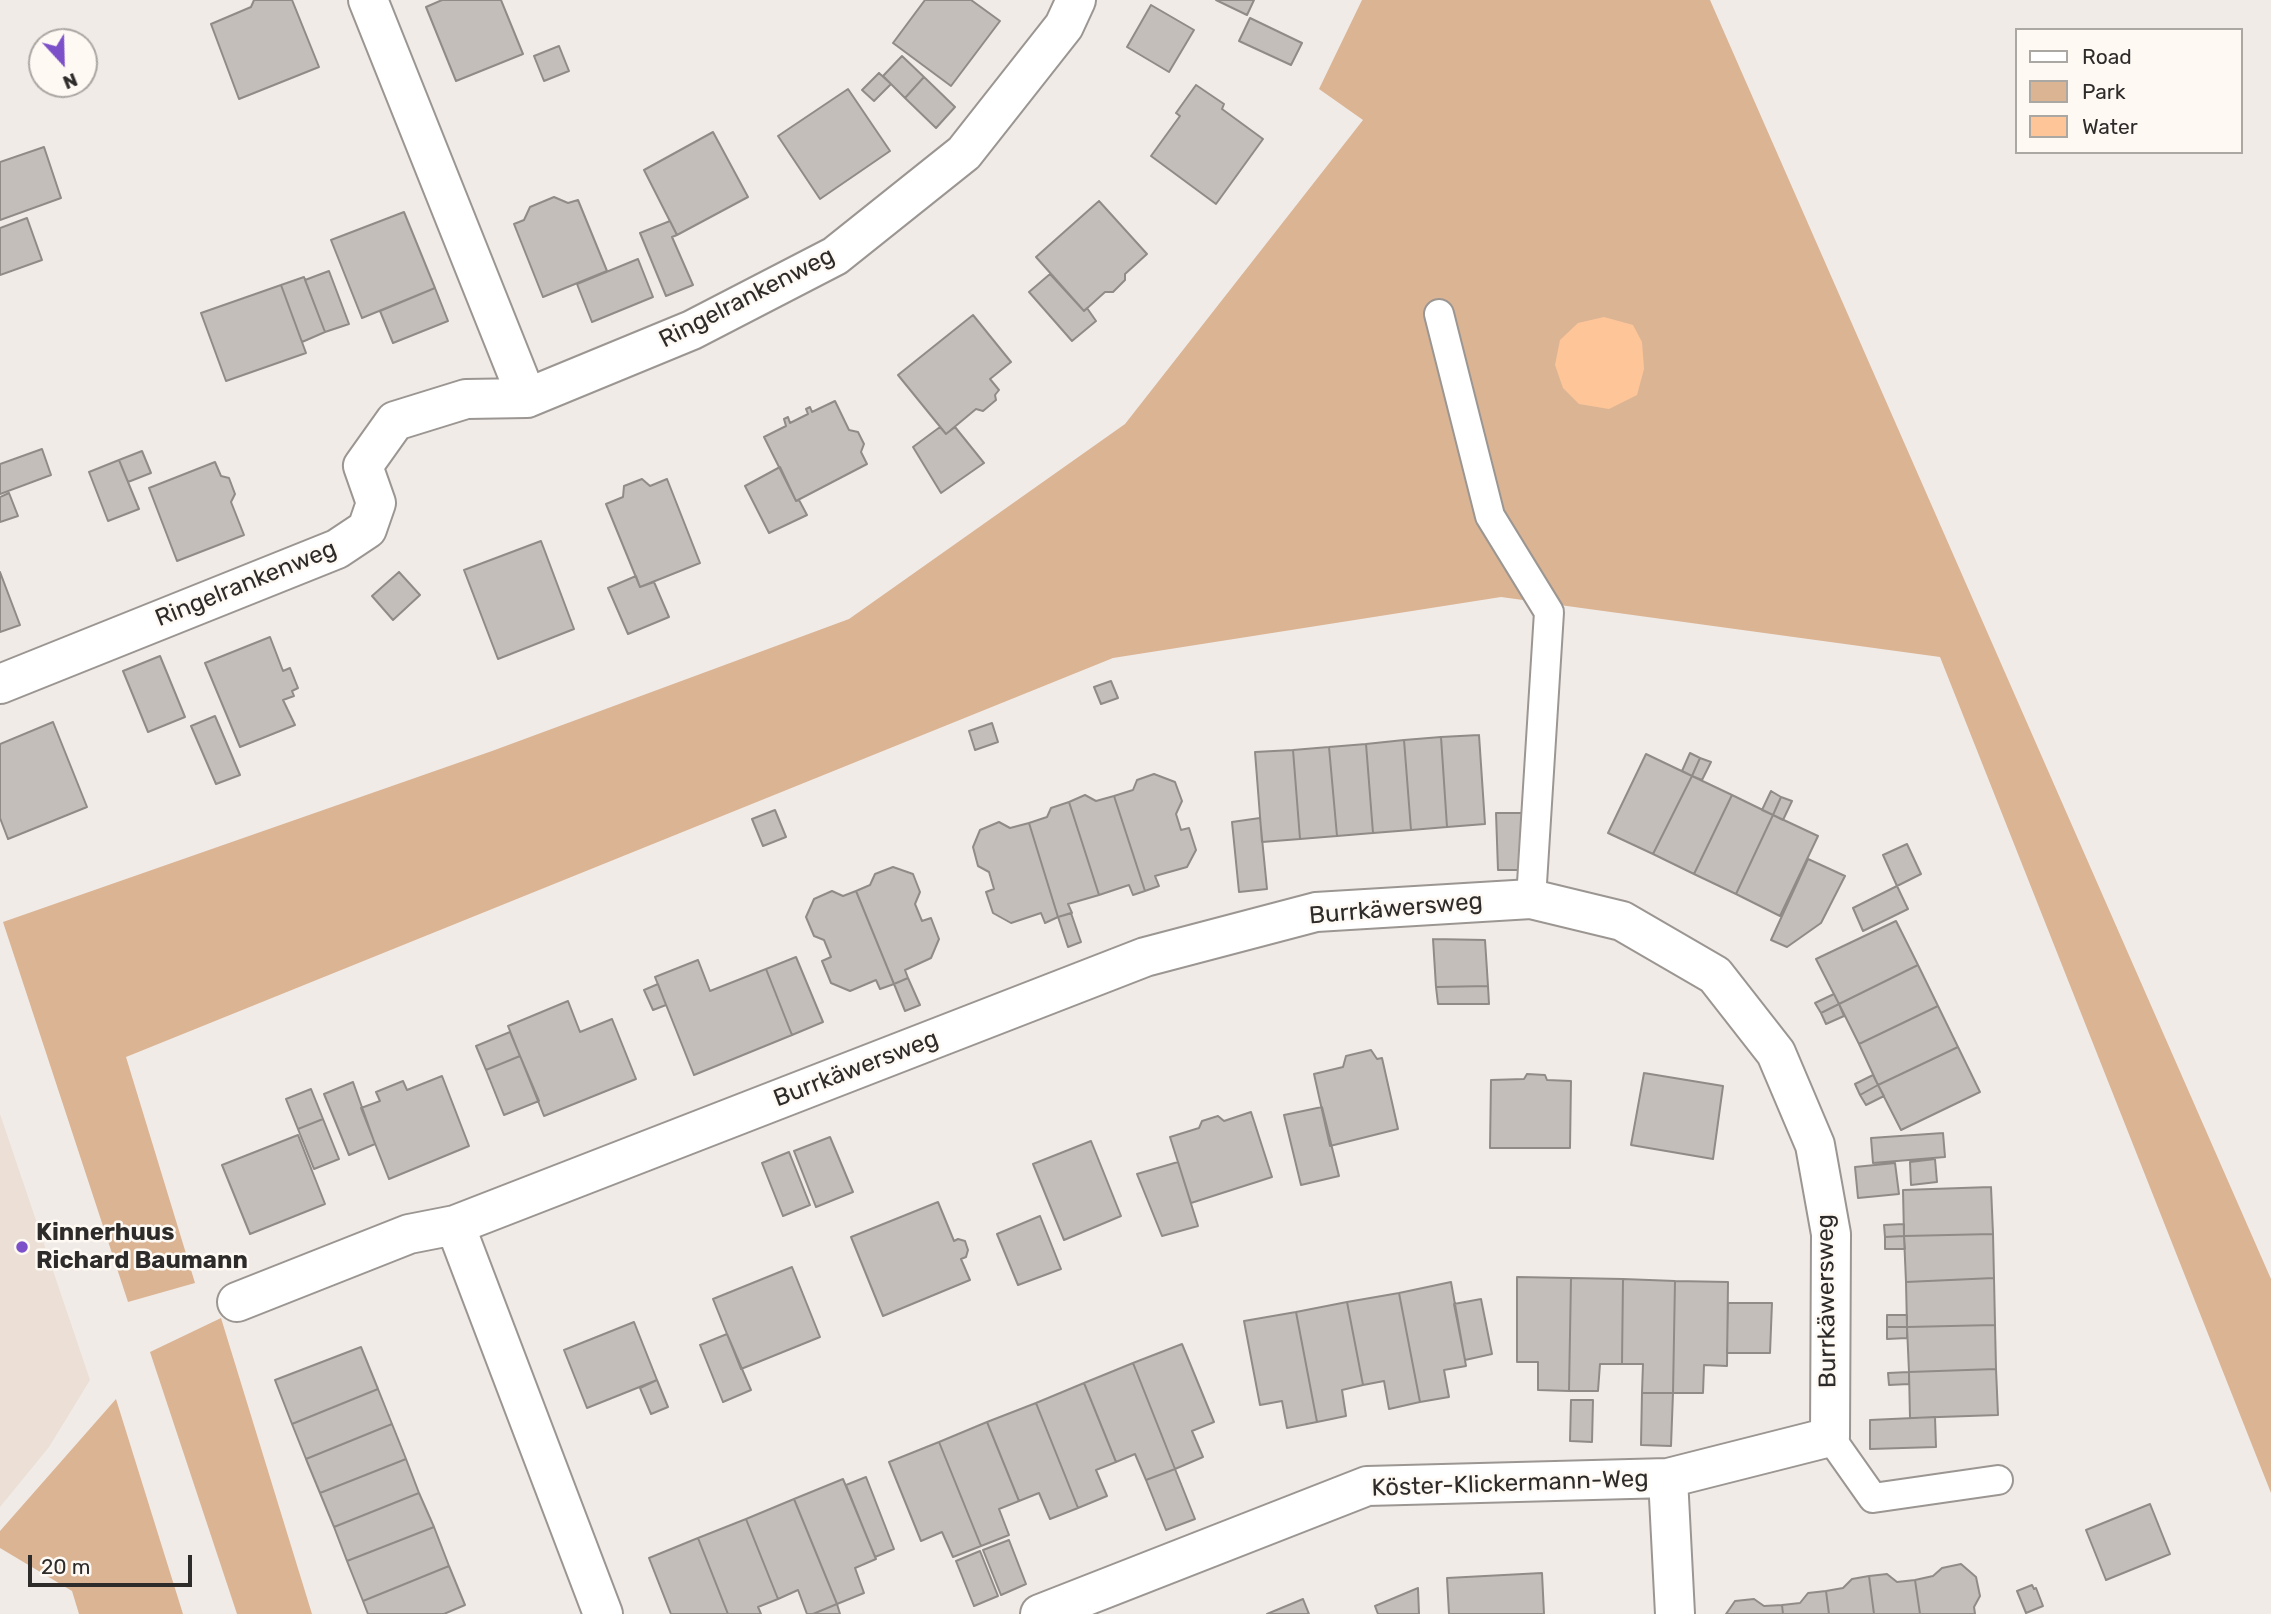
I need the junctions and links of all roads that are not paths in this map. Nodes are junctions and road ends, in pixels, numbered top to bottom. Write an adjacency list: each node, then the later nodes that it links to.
1 (368, 0): 4 (street)
2 (1076, 0): 4 (street, Ringelrankenweg)
3 (1438, 314): 6 (lane)
4 (527, 398): 5 (street, Ringelrankenweg)
5 (0, 684)
6 (1531, 899): 7 (street, Burrkäwersweg); 9 (street, Burrkäwersweg)
7 (455, 1225): 8 (street, Burrkäwersweg); 12 (street)
8 (237, 1302)
9 (1830, 1437): 10 (street, Köster-Klickermann-Weg); 11 (lane)
10 (1668, 1478): 13 (street, Köster-Klickermann-Weg); 14 (street)
11 (1998, 1480)
12 (603, 1614)
13 (1040, 1614)
14 (1675, 1614)

